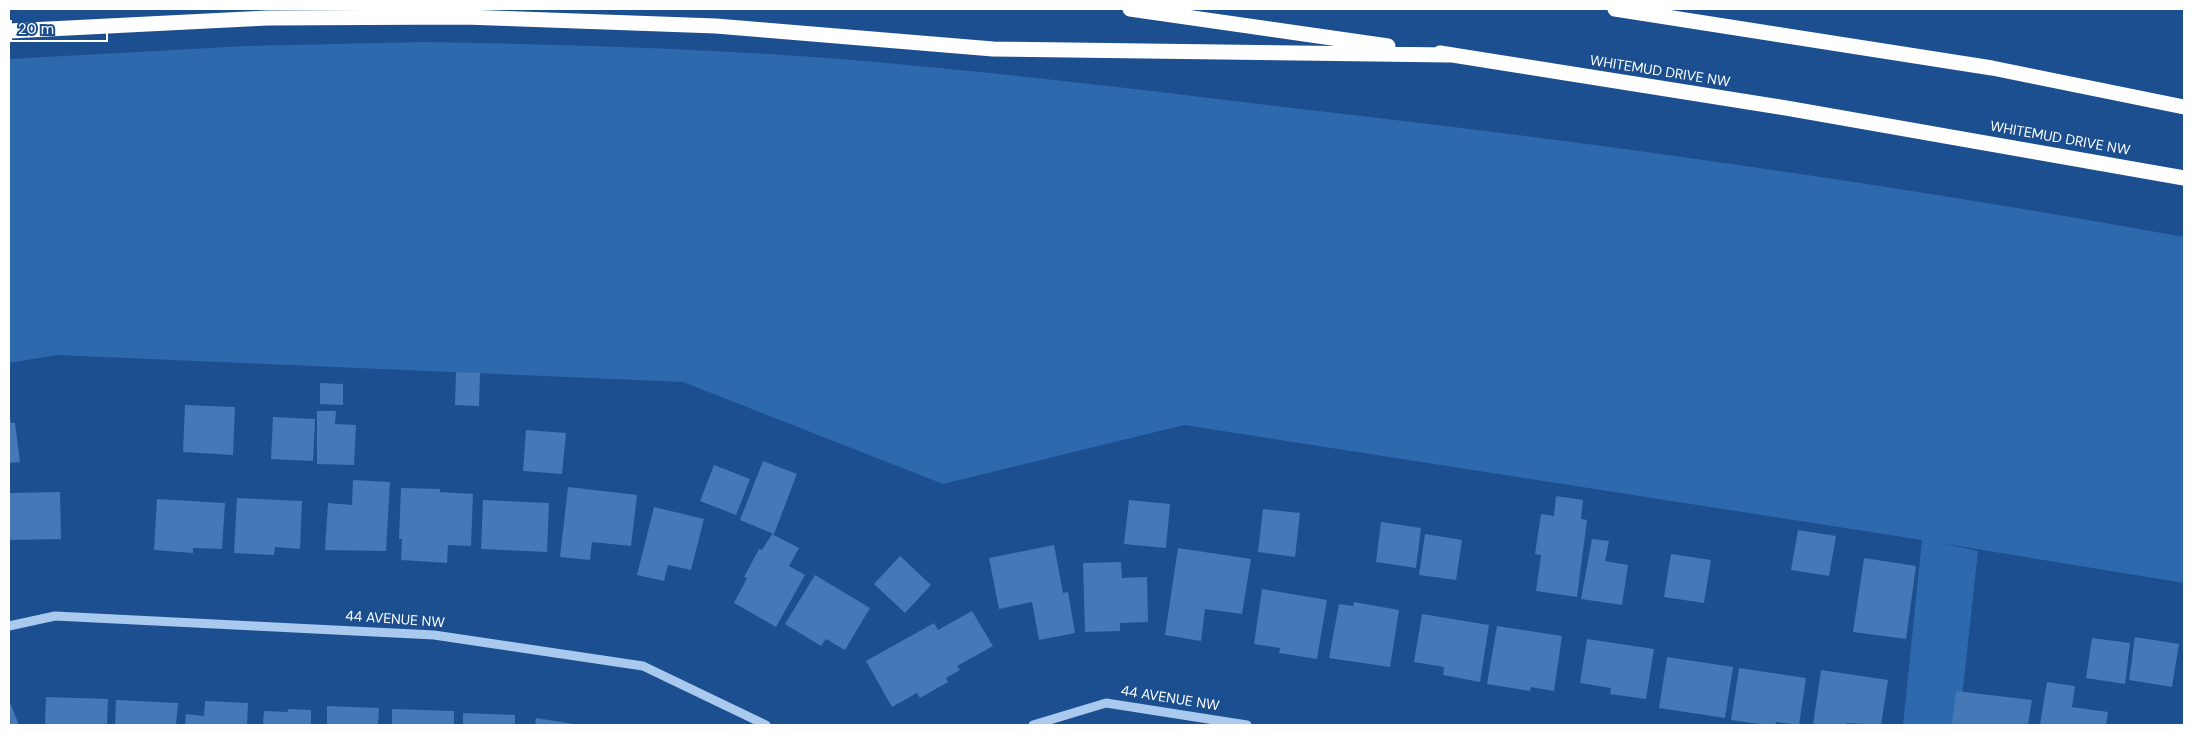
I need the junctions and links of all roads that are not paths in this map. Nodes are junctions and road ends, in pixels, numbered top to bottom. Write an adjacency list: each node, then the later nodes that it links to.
1 (1130, 9): 4 (highway, WHITEMUD DRIVE NW)
2 (1615, 9): 5 (highway)
3 (9, 31): 4 (highway)
4 (1449, 55): 6 (highway, WHITEMUD DRIVE NW)
5 (2184, 107)
6 (2184, 178)
7 (9, 626): 8 (street, 44 AVENUE NW)
8 (766, 725)
9 (1033, 725): 10 (street, 44 AVENUE NW)
10 (1246, 725)

